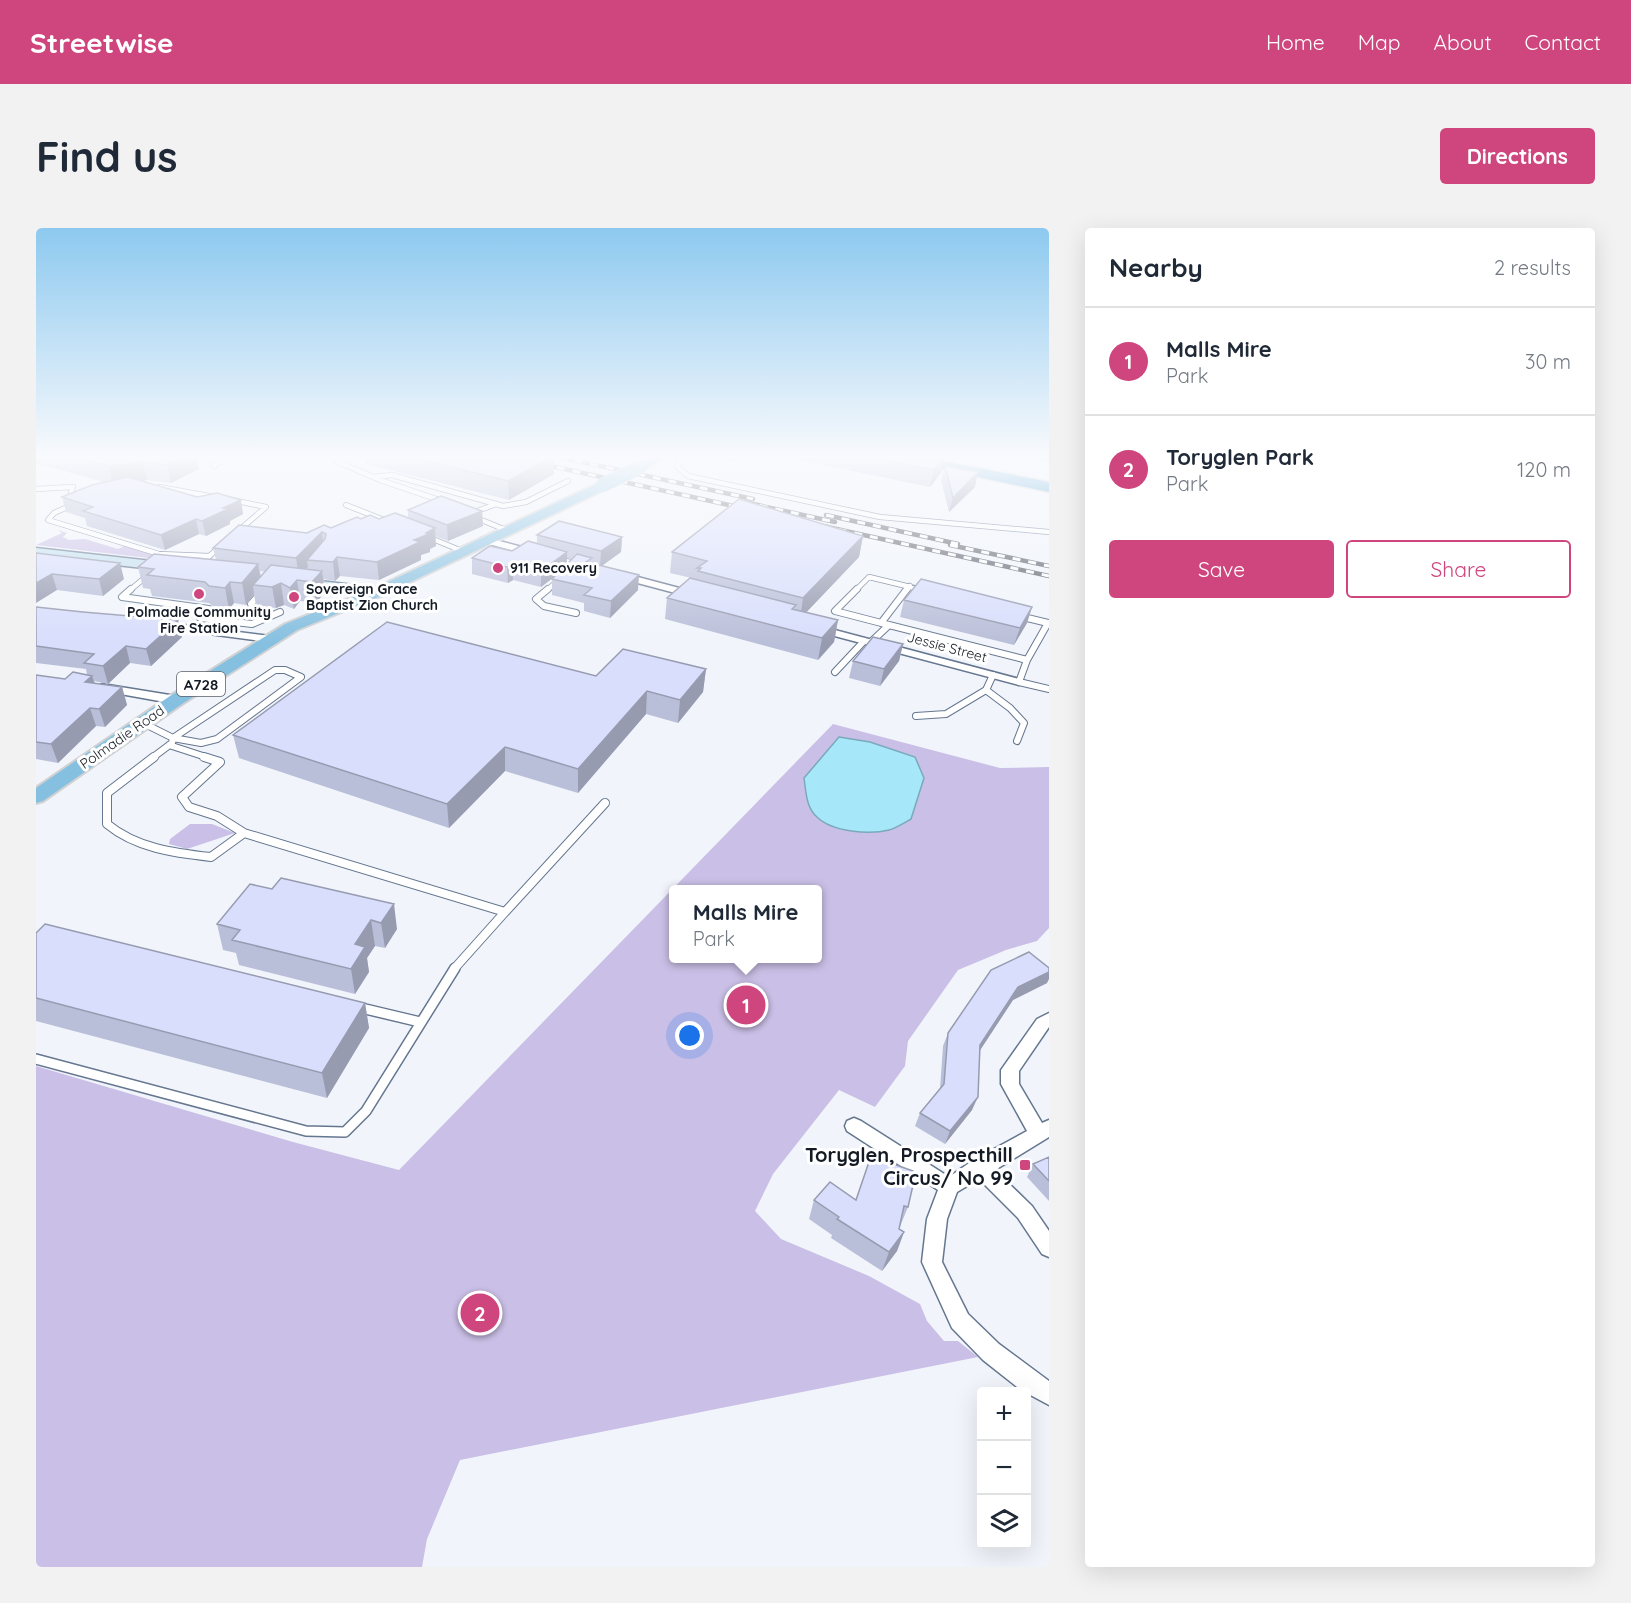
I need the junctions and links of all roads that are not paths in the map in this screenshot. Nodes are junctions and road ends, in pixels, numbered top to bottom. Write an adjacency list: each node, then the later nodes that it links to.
1 (48, 519): 16 (lane)
2 (251, 519): 11 (lane)
3 (384, 519): 7 (lane)
4 (479, 519): 8 (lane)
5 (529, 519): 8 (main road, Polmadie Road / A728, bridge)
6 (894, 519): 9 (lane)
7 (401, 526)
8 (506, 530): 12 (main road, Polmadie Road / A728)
9 (1049, 532)
10 (421, 534): 14 (lane)
11 (232, 536)
12 (484, 540): 14 (main road, Polmadie Road / A728); 17 (street)
13 (223, 544): 16 (lane)
14 (462, 551): 26 (main road, Polmadie Road / A728)
15 (39, 555): 18 (main road)
16 (210, 556): 19 (lane)
17 (577, 564): 20 (street); 31 (lane)
18 (158, 566): 19 (main road); 30 (lane)
19 (193, 570): 21 (main road)
20 (600, 570)
21 (216, 573)
22 (612, 574): 28 (street)
23 (282, 580): 26 (main road)
24 (910, 586): 27 (lane); 33 (lane); 33 (lane)
25 (266, 588): 29 (lane)
26 (378, 592): 37 (main road, Polmadie Road / A728)
27 (931, 593)
28 (704, 598)
29 (250, 604)
30 (280, 612)
31 (576, 613)
32 (1016, 615): 39 (lane)
33 (881, 623): 36 (lane)
34 (153, 624): 37 (street)
35 (807, 625): 38 (street, Jessie Street)
36 (889, 625): 38 (lane); 39 (lane)
37 (270, 639): 46 (main road, Polmadie Road / A728)
38 (868, 642): 40 (lane); 41 (street, Jessie Street)
39 (1028, 660): 42 (lane)
40 (835, 672)
41 (993, 675): 42 (street, Jessie Street); 45 (lane)
42 (1019, 682): 44 (lane)
43 (93, 686): 46 (street)
44 (1049, 689)
45 (986, 690): 47 (lane); 49 (lane)
46 (176, 700): 48 (main road, Polmadie Road / A728)
47 (916, 716)
48 (143, 723): 50 (lane); 51 (main road, Polmadie Road / A728)
49 (1017, 741)
50 (171, 742): 50 (lane); 53 (lane); 53 (lane)
51 (36, 797)
52 (605, 803): 54 (lane)
53 (244, 833): 54 (lane)
54 (505, 912): 57 (lane)
55 (352, 1006): 57 (lane)
56 (1049, 1019): 60 (street)
57 (420, 1022): 58 (lane)
58 (36, 1059)
59 (854, 1126): 62 (street)
60 (1043, 1130): 61 (street)
61 (979, 1167): 62 (street); 63 (street)
62 (949, 1187): 64 (street)
63 (1049, 1248)
64 (1049, 1394)

